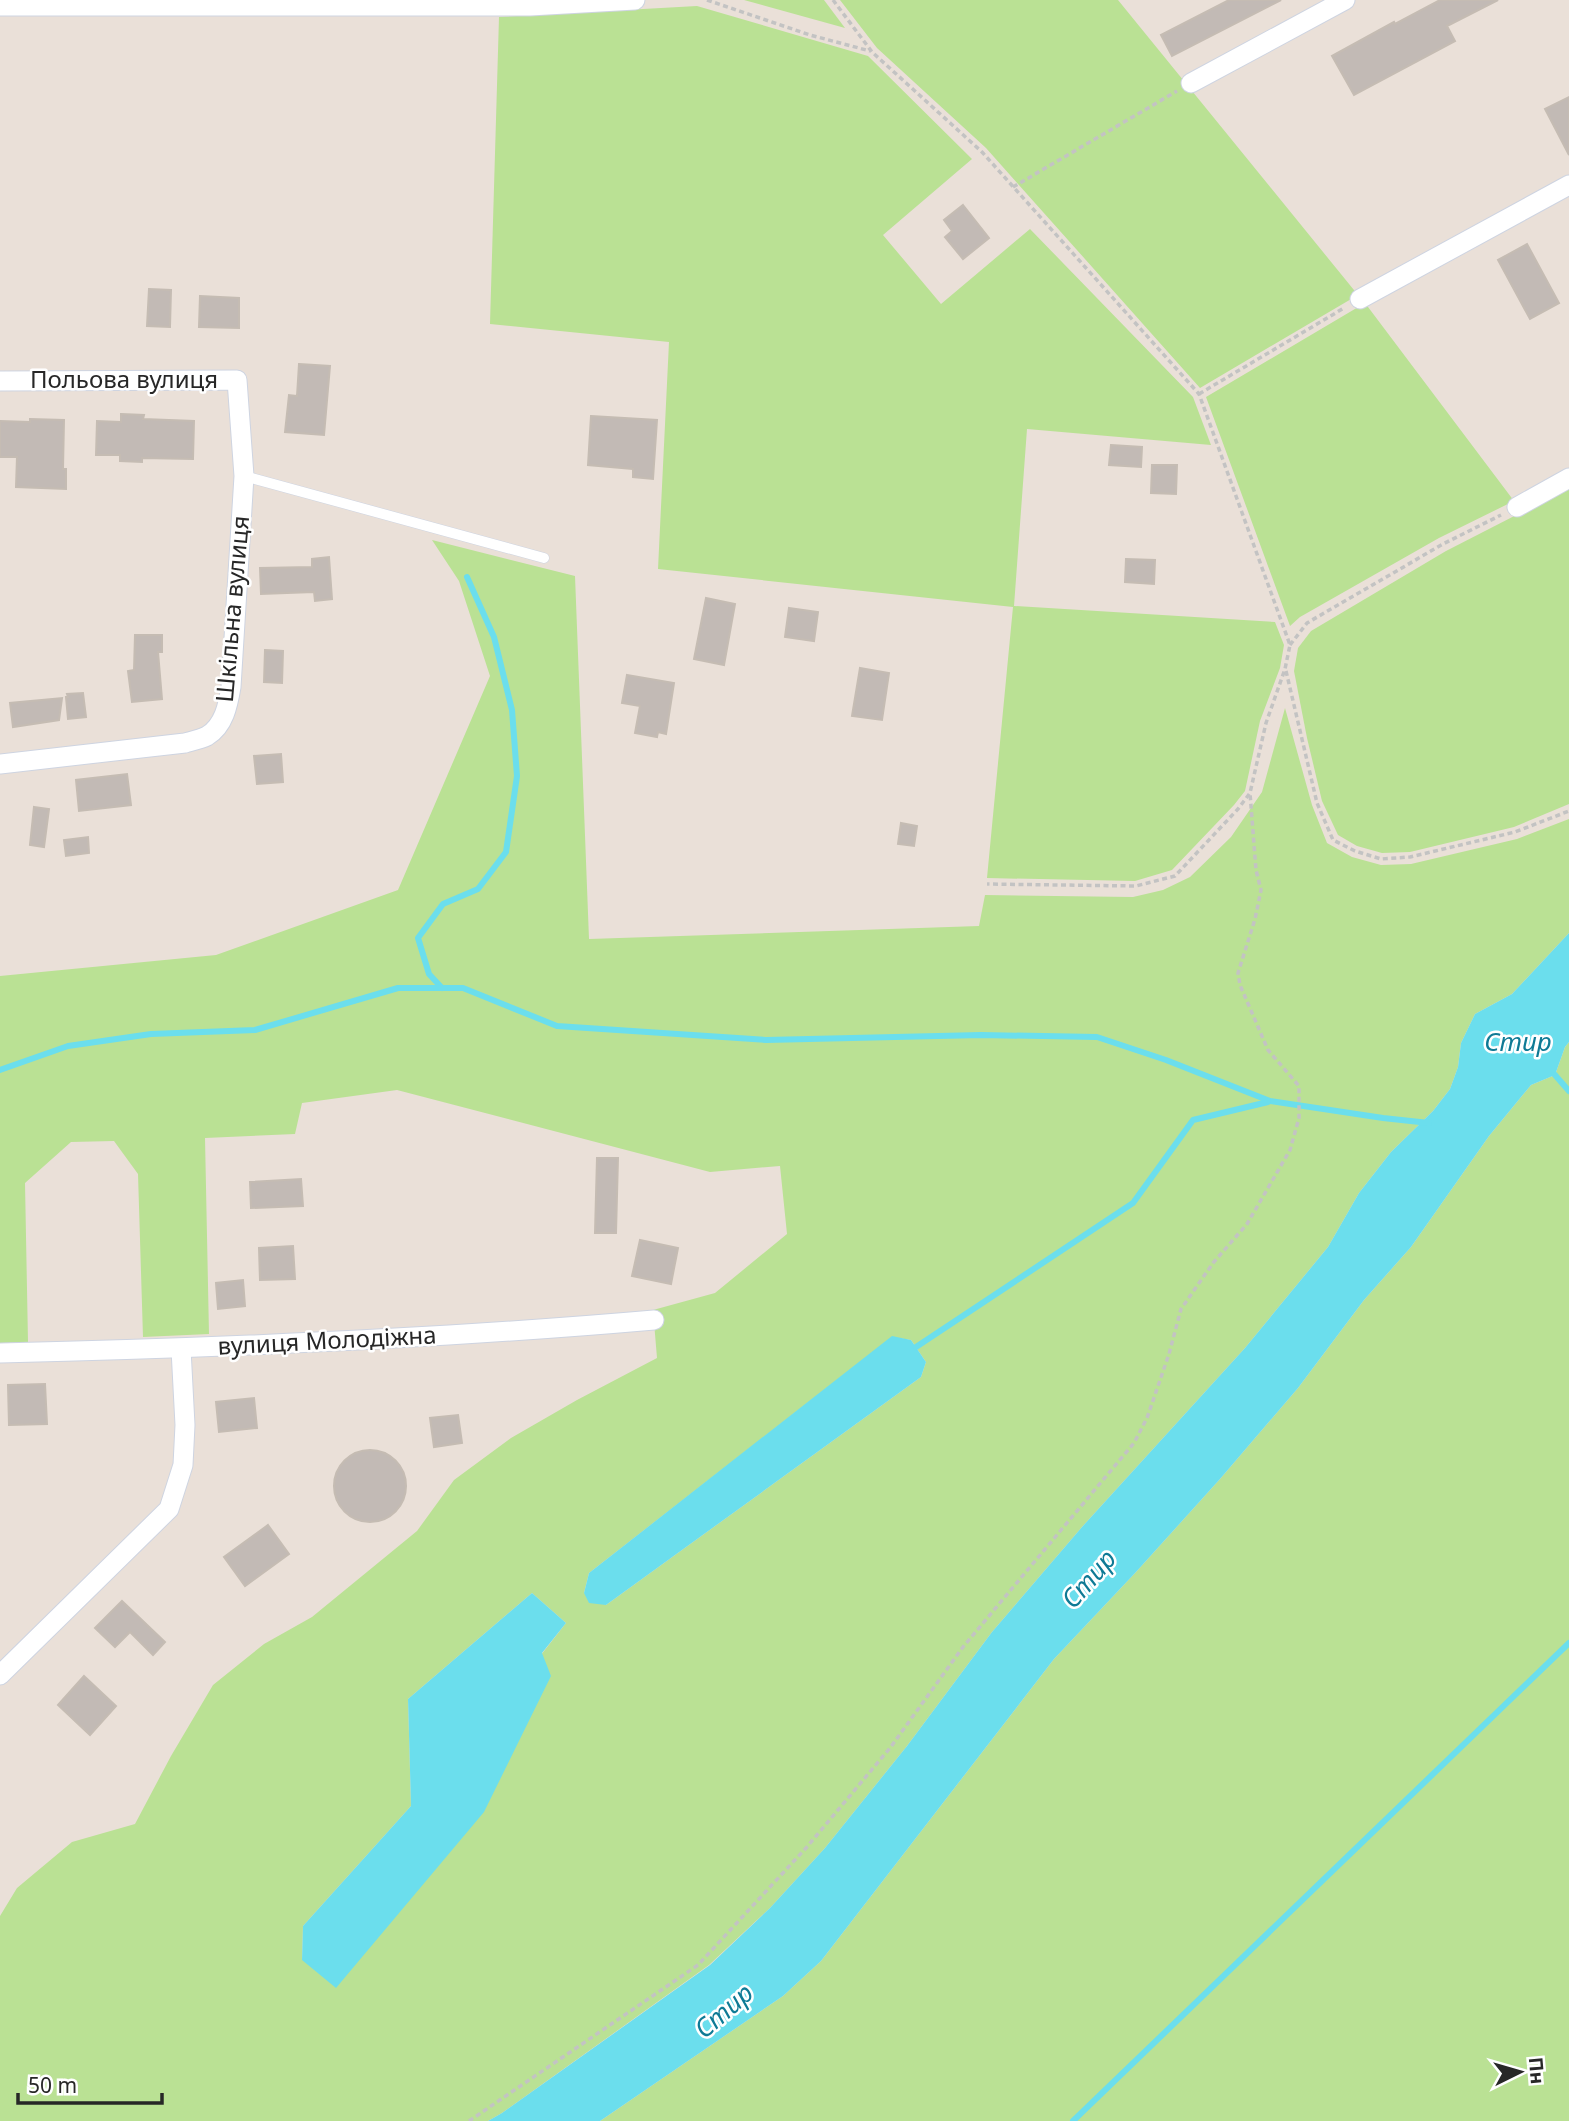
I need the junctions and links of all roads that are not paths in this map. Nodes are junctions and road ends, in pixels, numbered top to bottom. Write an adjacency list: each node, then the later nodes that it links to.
1 (635, 0): 3 (street)
2 (1345, 0): 4 (street)
3 (0, 6)
4 (1191, 83)
5 (1569, 186): 6 (street)
6 (1360, 299)
7 (0, 381): 8 (street, Польова вулиця)
8 (244, 476): 11 (lane); 12 (street, Шкільна вулиця)
9 (1569, 478): 10 (street)
10 (1517, 507)
11 (544, 558)
12 (0, 764)
13 (654, 1320): 14 (street, вулиця Молодіжна)
14 (181, 1349): 15 (street, вулиця Молодіжна); 16 (street)
15 (0, 1353)
16 (2, 1671)

